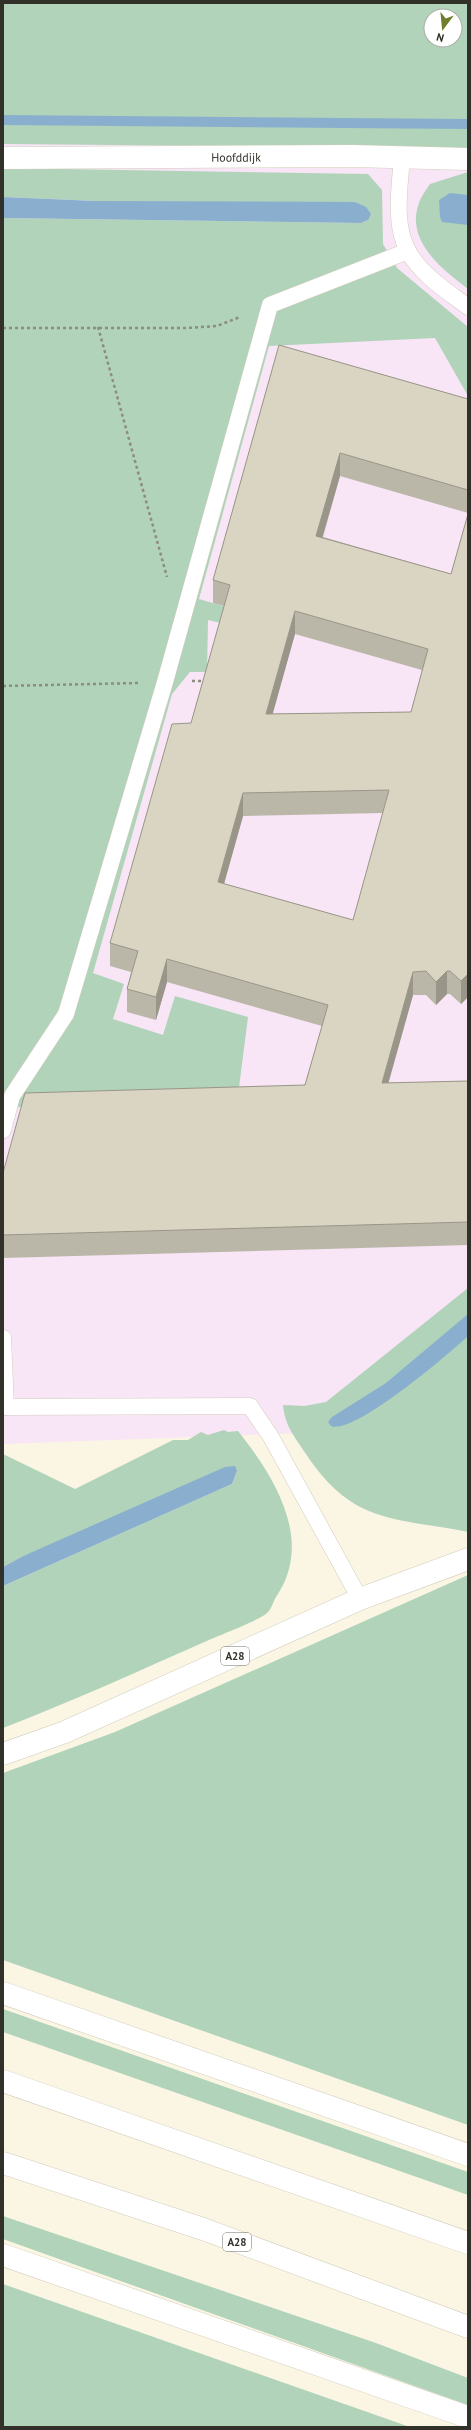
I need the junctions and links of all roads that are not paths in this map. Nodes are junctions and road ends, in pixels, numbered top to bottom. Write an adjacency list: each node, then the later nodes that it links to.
1 (402, 157): 2 (main road, Hoofddijk); 3 (main road, Hoofddijk); 4 (lane)
2 (3, 158)
3 (468, 159)
4 (408, 251): 5 (lane); 6 (lane)
5 (468, 307)
6 (3, 1130)
7 (3, 1338): 8 (lane)
8 (4, 1407): 10 (lane)
9 (468, 1559): 10 (main road, A28)
10 (360, 1599): 11 (main road, A28)
11 (3, 1754)
12 (3, 1992): 14 (main road)
13 (3, 2081): 16 (main road)
14 (468, 2155)
15 (3, 2163): 18 (main road, A28)
16 (468, 2243)
17 (3, 2255): 19 (main road)
18 (468, 2327)
19 (468, 2417)

